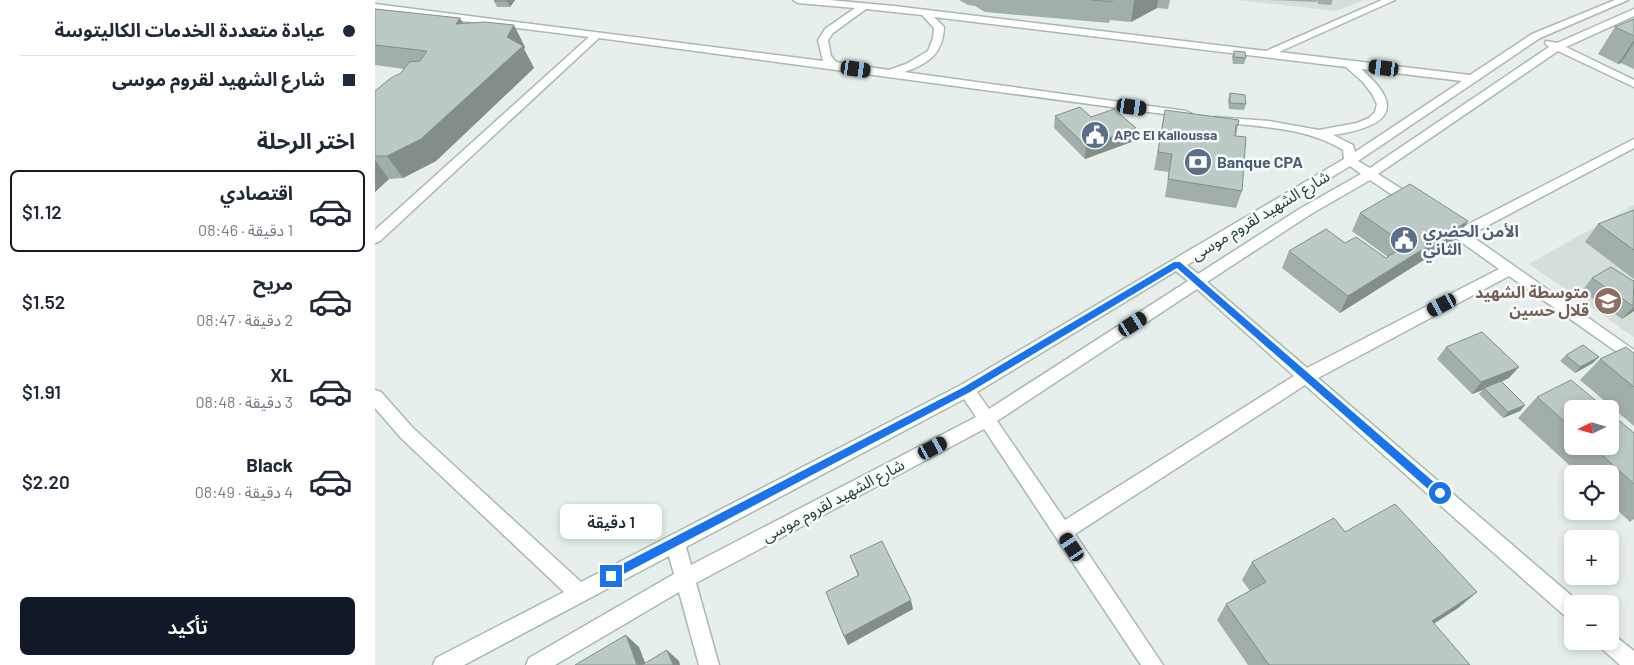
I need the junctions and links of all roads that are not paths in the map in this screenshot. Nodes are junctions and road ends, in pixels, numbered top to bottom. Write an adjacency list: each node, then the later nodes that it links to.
1 (798, 0): 5 (street)
2 (1390, 0): 12 (street)
3 (1623, 0): 10 (street, شارع الشهيد لقروم موسى)
4 (897, 4): 5 (street); 8 (street)
5 (864, 6): 14 (street)
6 (375, 7): 9 (street)
7 (1634, 12): 11 (street, شارع الشهيد لقروم موسى)
8 (925, 13): 12 (street); 15 (street)
9 (597, 35): 14 (street); 24 (street)
10 (1535, 36): 11 (street); 16 (street, شارع الشهيد لقروم موسى)
11 (1556, 46): 17 (street); 22 (street, شارع الشهيد لقروم موسى)
12 (1265, 54): 13 (street)
13 (1349, 64): 16 (street); 18 (street)
14 (833, 65): 15 (street)
15 (888, 74): 19 (street)
16 (1473, 79): 21 (street, شارع الشهيد لقروم موسى)
17 (1634, 84)
18 (1370, 124): 19 (street); 21 (street)
19 (1319, 133): 21 (street)
20 (1634, 142): 25 (street)
21 (1350, 161): 22 (street); 27 (street, شارع الشهيد لقروم موسى)
22 (1370, 174): 25 (street); 29 (street, شارع الشهيد لقروم موسى)
23 (375, 220): 24 (street)
24 (392, 222): 26 (street)
25 (1461, 234): 28 (street)
26 (375, 238)
27 (1177, 264): 29 (street); 32 (street, شارع الشهيد لقروم موسى)
28 (1510, 269): 30 (street); 31 (street)
29 (1199, 281): 31 (street); 34 (street, شارع الشهيد لقروم موسى)
30 (1634, 358)
31 (1307, 376): 35 (street); 39 (street)
32 (967, 390): 34 (street); 36 (street, شارع الشهيد لقروم موسى)
33 (375, 397): 38 (street)
34 (985, 420): 35 (street); 37 (street, شارع الشهيد لقروم موسى)
35 (1062, 532): 45 (street)
36 (675, 542): 37 (street); 38 (street, شارع الشهيد لقروم موسى)
37 (686, 578): 43 (street, شارع الشهيد لقروم موسى); 44 (street)
38 (579, 592): 42 (street, شارع الشهيد لقروم موسى)
39 (1564, 602)
40 (1618, 650): 41 (street)
41 (1634, 664)
42 (443, 665)
43 (536, 665)
44 (709, 665)
45 (1153, 665)

